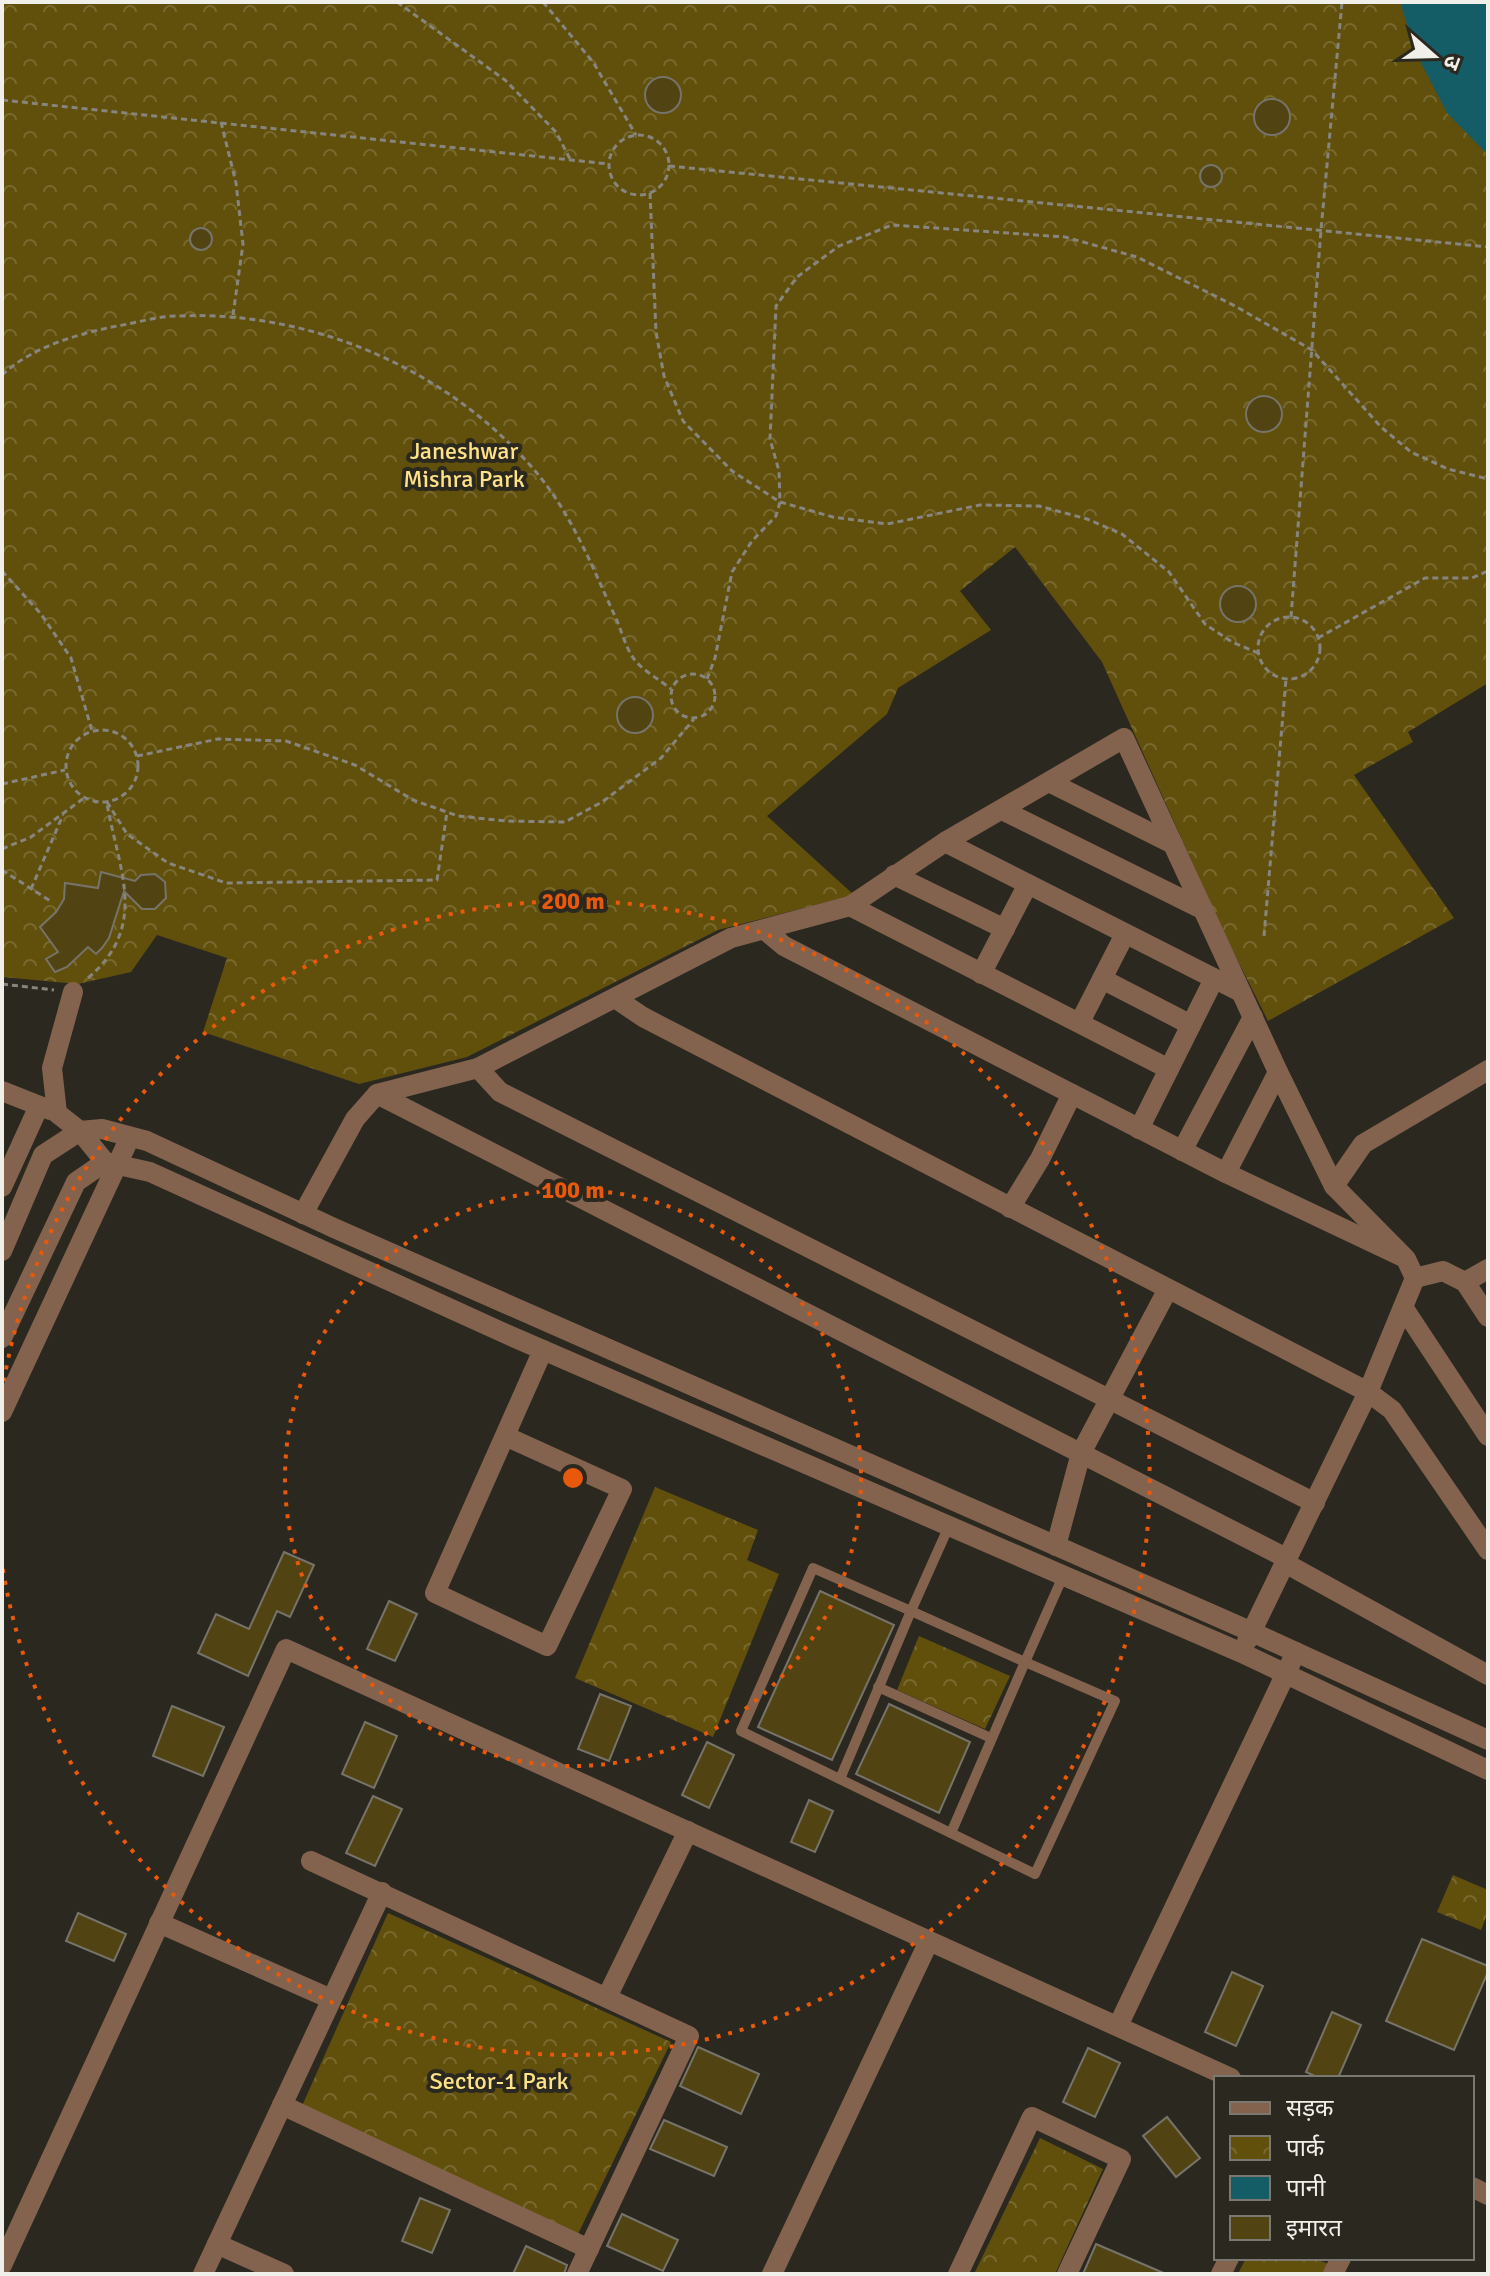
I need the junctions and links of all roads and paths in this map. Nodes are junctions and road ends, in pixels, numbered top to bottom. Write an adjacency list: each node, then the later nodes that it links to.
1 (397, 2): 7 (path)
2 (543, 2): 6 (path)
3 (1342, 2): 11 (path)
4 (2, 100): 5 (path)
5 (221, 122): 7 (path); 13 (path)
6 (636, 135): 8 (path); 9 (path)
7 (570, 160): 8 (path)
8 (609, 164): 10 (path)
9 (669, 166): 10 (path); 11 (path)
10 (650, 193): 17 (path)
11 (1321, 230): 12 (path); 14 (path)
12 (1488, 247)
13 (233, 317): 15 (path); 25 (path)
14 (1312, 350): 16 (path); 17 (path); 20 (path)
15 (2, 373)
16 (1488, 479)
17 (780, 502): 22 (path); 23 (path)
18 (2, 571): 27 (path)
19 (1488, 571): 21 (path)
20 (1291, 617): 21 (path); 22 (path)
21 (1318, 638): 24 (path)
22 (1258, 653): 24 (path)
23 (707, 679): 25 (path); 26 (path)
24 (1286, 679): 50 (path)
25 (671, 689): 26 (path)
26 (694, 719): 36 (path)
27 (92, 731): 28 (path); 29 (path)
28 (137, 756): 33 (path); 36 (path)
29 (66, 770): 31 (path); 32 (path)
30 (1049, 782): 34 (street); 38 (street); 38 (street)
31 (2, 784)
32 (84, 798): 33 (path); 35 (path)
33 (107, 802): 36 (path); 55 (path)
34 (1002, 810): 37 (street); 46 (street)
35 (65, 812): 39 (path); 43 (path)
36 (447, 812)
37 (945, 842): 41 (street); 42 (street)
38 (1173, 844): 46 (street)
39 (2, 849)
40 (2, 870): 43 (path)
41 (894, 875): 45 (street); 47 (street)
42 (1028, 884): 47 (street); 49 (street)
43 (31, 889): 44 (path)
44 (52, 902)
45 (850, 906): 48 (street); 51 (street)
46 (1204, 910): 56 (street)
47 (1005, 929): 51 (street)
48 (766, 931): 57 (street); 67 (street)
49 (1125, 934): 52 (street); 53 (street)
50 (1264, 936)
51 (981, 974): 59 (street)
52 (1102, 979): 59 (street); 60 (street)
53 (1214, 979): 56 (street); 60 (street)
54 (2, 984): 55 (path)
55 (73, 992): 68 (street)
56 (1241, 992): 58 (street)
57 (615, 998): 61 (street); 77 (street)
58 (1253, 1017): 64 (street); 72 (street)
59 (1080, 1022): 62 (street)
60 (1191, 1025): 62 (street)
61 (478, 1068): 66 (street); 89 (street)
62 (1169, 1069): 69 (street)
63 (1488, 1070): 75 (street)
64 (1278, 1072): 74 (street); 75 (street)
65 (2, 1091): 68 (street)
66 (377, 1094): 78 (street); 93 (street)
67 (1072, 1094): 69 (street); 77 (street)
68 (48, 1109): 70 (street); 76 (street)
69 (1139, 1129): 72 (street)
70 (80, 1131): 71 (street); 73 (street); 79 (street)
71 (130, 1137): 73 (street); 78 (street)
72 (1182, 1151): 74 (street)
73 (110, 1163): 86 (street); 87 (street); 90 (street)
74 (1226, 1173): 80 (street)
75 (1334, 1186): 80 (street)
76 (2, 1187)
77 (1010, 1208): 83 (street)
78 (303, 1214): 96 (street)
79 (2, 1251)
80 (1410, 1269): 82 (street); 84 (street)
81 (1488, 1269): 82 (street)
82 (1465, 1282): 85 (street)
83 (1168, 1289): 88 (street); 89 (street)
84 (1403, 1307): 88 (street); 92 (street)
85 (1488, 1317)
86 (2, 1338)
87 (543, 1350): 91 (street); 95 (street)
88 (1368, 1392): 94 (street); 97 (street)
89 (1110, 1399): 93 (street); 94 (street)
90 (2, 1412)
91 (505, 1436): 91 (street)
92 (1488, 1436)
93 (1081, 1453): 96 (street); 98 (street)
94 (1315, 1503): 98 (street)
95 (949, 1526): 99 (street); 100 (lane)
96 (1056, 1546): 101 (street)
97 (1488, 1550)
98 (1286, 1561): 101 (street); 106 (street)
99 (1064, 1574): 103 (street); 104 (lane)
100 (911, 1611): 104 (lane); 107 (lane); 111 (lane)
101 (1252, 1632): 102 (street); 103 (street)
102 (1296, 1652): 105 (street); 109 (street)
103 (1242, 1653): 105 (street)
104 (1025, 1662): 108 (lane); 113 (lane)
105 (1286, 1673): 110 (street); 120 (street)
106 (1488, 1675)
107 (878, 1687): 108 (lane); 111 (lane)
108 (991, 1738): 113 (lane)
109 (1488, 1740)
110 (1488, 1770)
111 (840, 1779): 113 (lane)
112 (688, 1831): 116 (street); 117 (street); 118 (street)
113 (951, 1833)
114 (311, 1861): 115 (street)
115 (382, 1892): 118 (street); 119 (street)
116 (159, 1923): 119 (street); 125 (street)
117 (929, 1941): 120 (street); 129 (street)
118 (607, 1997): 124 (street)
119 (331, 1999): 122 (street)
120 (1118, 2026): 121 (street)
121 (1227, 2076)
122 (282, 2105): 123 (street); 124 (street)
123 (217, 2244): 126 (street); 127 (street)
124 (589, 2249): 128 (street)
125 (2, 2265)
126 (203, 2274)
127 (284, 2274)
128 (577, 2274)
129 (772, 2274)
130 (958, 2274): 131 (street)
131 (1067, 2274)

